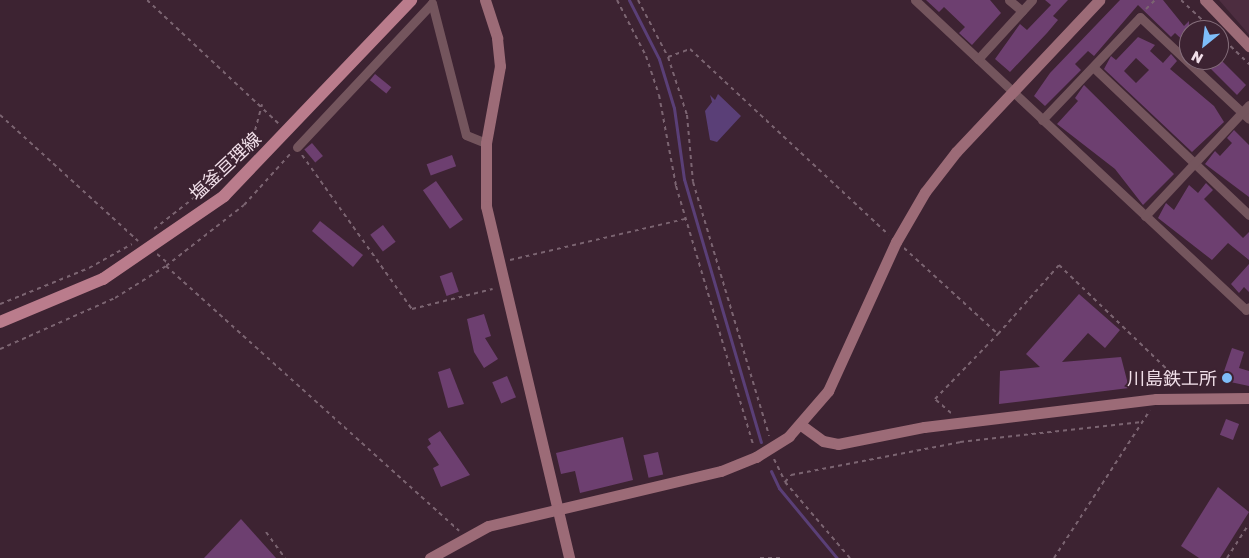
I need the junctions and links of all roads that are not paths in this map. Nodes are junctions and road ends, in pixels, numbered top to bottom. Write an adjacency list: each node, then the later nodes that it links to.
1 (411, 0): 22 (main road, 塩釜亘理線)
2 (485, 0): 16 (street)
3 (915, 0): 10 (street)
4 (1010, 0): 8 (street)
5 (1032, 0): 8 (street)
6 (1099, 0): 12 (street)
7 (1205, 0): 9 (street)
8 (1022, 11): 10 (street)
9 (1249, 46)
10 (978, 59): 12 (street)
11 (1093, 67): 14 (street); 15 (street); 18 (street)
12 (1012, 92): 15 (street); 24 (street)
13 (1249, 105): 14 (street)
14 (1246, 116): 18 (street)
15 (1042, 120): 20 (street)
16 (486, 143): 17 (street); 25 (street)
17 (296, 147)
18 (1194, 164): 19 (street); 20 (street)
19 (1249, 215)
20 (1145, 216): 21 (street)
21 (1249, 307)
22 (0, 322)
23 (1249, 398): 24 (street)
24 (801, 425): 25 (street)
25 (558, 510): 26 (street); 27 (street)
26 (430, 558)
27 (569, 558)

